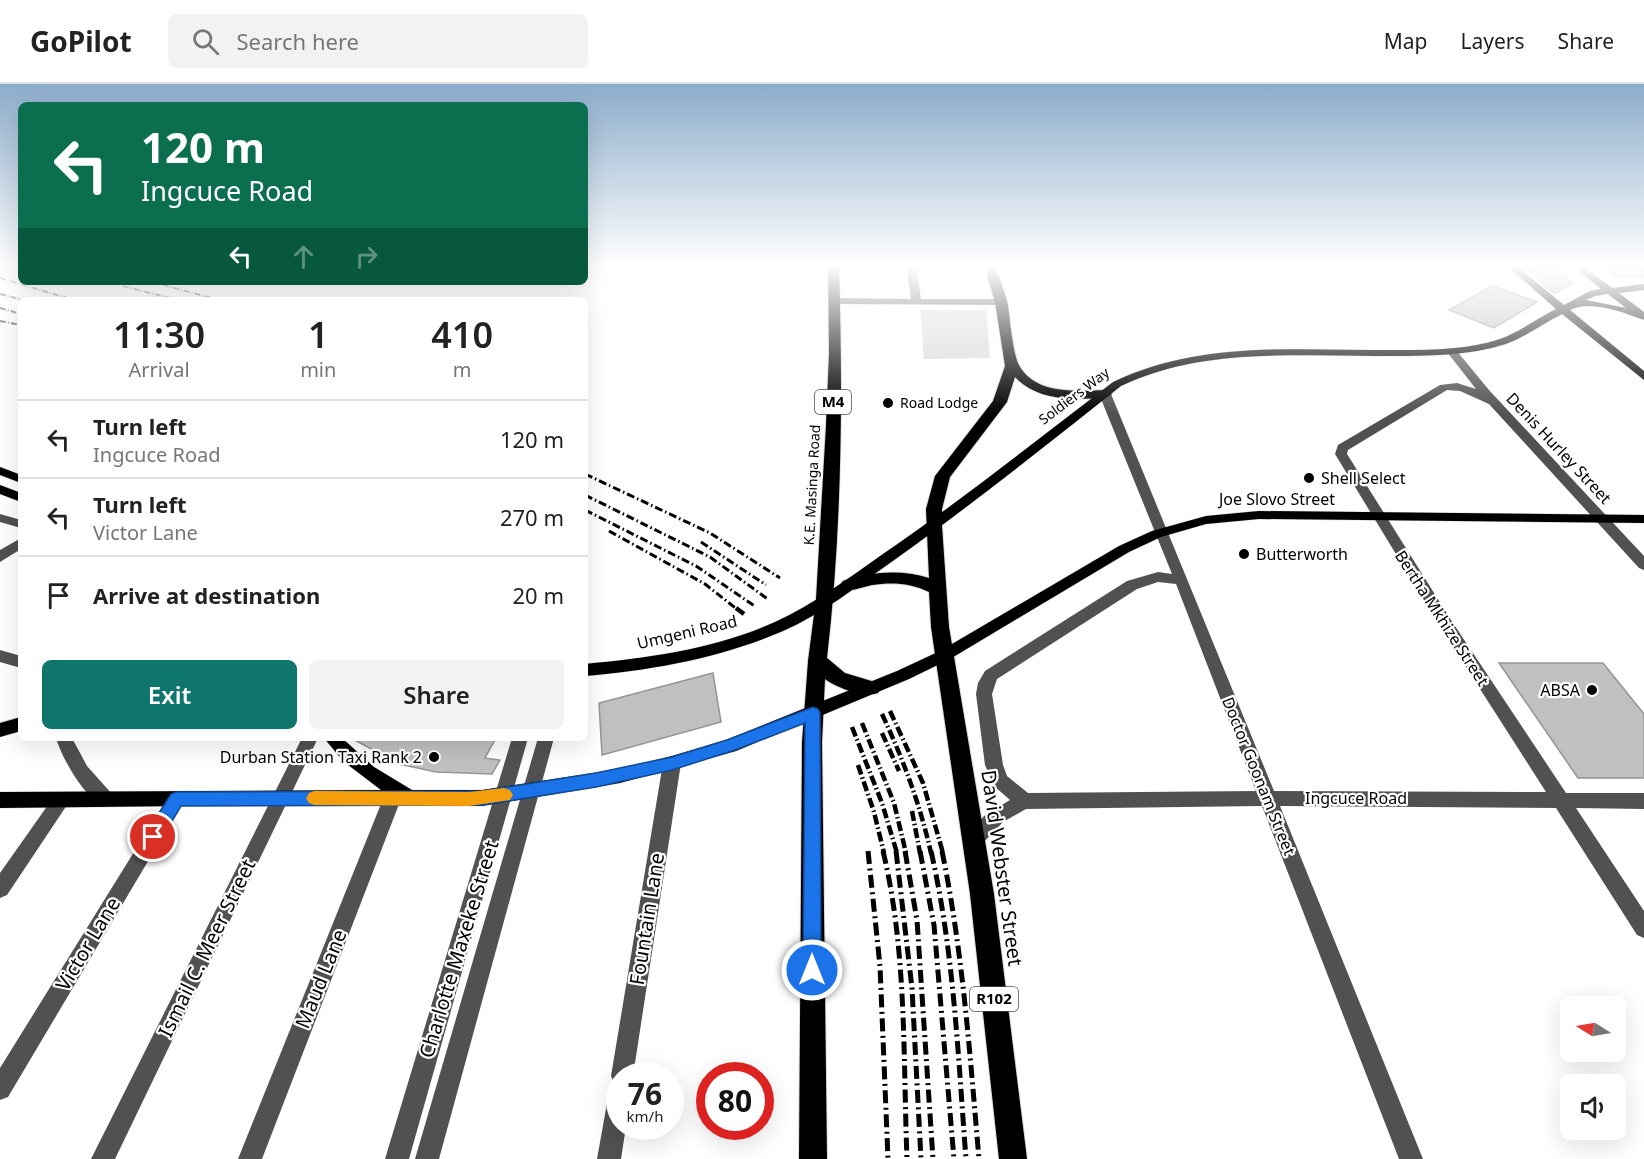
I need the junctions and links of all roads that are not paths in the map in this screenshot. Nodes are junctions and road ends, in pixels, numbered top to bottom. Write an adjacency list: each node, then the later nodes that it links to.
1 (834, 315): 27 (highway, K.E. Masinga Road / M4)
2 (1003, 315): 6 (highway)
3 (1551, 315): 5 (main road, Soldiers Way)
4 (1569, 315): 7 (main road)
5 (1452, 352): 8 (main road, Soldiers Way); 9 (street, Denis Hurley Street)
6 (1012, 366): 8 (highway); 19 (highway)
7 (1644, 378)
8 (1105, 393): 19 (main road, Soldiers Way); 20 (street, Doctor Goonam Street)
9 (1493, 401): 15 (street, Bertha Mkhize Street); 16 (street, Denis Hurley Street)
10 (0, 471): 11 (main road)
11 (18, 478)
12 (0, 489): 13 (main road)
13 (18, 497)
14 (0, 518): 18 (street)
15 (1378, 518): 16 (main road, Joe Slovo Street); 20 (main road, Joe Slovo Street); 52 (street, Bertha Mkhize Street)
16 (1602, 519): 17 (main road, Joe Slovo Street); 23 (street, Denis Hurley Street)
17 (1644, 519)
18 (18, 523)
19 (934, 526): 25 (main road, Soldiers Way); 26 (highway, R102)
20 (1162, 531): 24 (street, Doctor Goonam Street); 29 (main road, Joe Slovo Street)
21 (18, 545): 22 (street)
22 (0, 557)
23 (1644, 565)
24 (1181, 580): 49 (street, Doctor Goonam Street); 53 (street)
25 (849, 585): 26 (highway); 27 (main road, Soldiers Way)
26 (937, 589): 29 (highway, R102)
27 (825, 599): 31 (highway); 32 (main road, Umgeni Road)
28 (0, 656): 30 (street)
29 (945, 656): 33 (main road); 55 (highway, David Webster Street / R102)
30 (18, 661)
31 (817, 661): 33 (highway); 34 (highway)
32 (588, 670)
33 (871, 688): 34 (main road)
34 (813, 713): 42 (main road); 68 (highway)
35 (18, 725): 36 (main road)
36 (0, 730)
37 (65, 741): 46 (street)
38 (309, 741): 45 (street, Ismail C. Meer Street)
39 (335, 741): 48 (main road)
40 (519, 741): 44 (street, Charlotte Maxeke Street)
41 (545, 741): 43 (street, Charlotte Maxeke Street)
42 (672, 764): 43 (main road); 60 (street, Fountain Lane)
43 (532, 791): 44 (main road); 59 (street, Charlotte Maxeke Street)
44 (504, 795): 48 (main road); 58 (street, Charlotte Maxeke Street)
45 (281, 797): 47 (main road); 48 (main road); 63 (street, Ismail C. Meer Street)
46 (106, 799): 47 (main road); 51 (main road)
47 (176, 799): 61 (street, Victor Lane)
48 (402, 799): 64 (street, Maud Lane)
49 (1268, 799): 52 (street, Ingcuce Road); 53 (street, Ingcuce Road); 70 (street, Doctor Goonam Street)
50 (0, 800): 51 (main road)
51 (61, 800): 56 (street)
52 (1561, 800): 54 (street, Ingcuce Road); 57 (street, Bertha Mkhize Street)
53 (1024, 801): 55 (street, Ingcuce Road)
54 (1644, 801)
55 (974, 839): 69 (highway, David Webster Street / R102)
56 (0, 889)
57 (1644, 928)
58 (449, 981): 59 (street); 65 (street, Charlotte Maxeke Street)
59 (476, 981): 66 (street, Charlotte Maxeke Street)
60 (624, 1062)
61 (0, 1089)
62 (612, 1140): 67 (street)
63 (104, 1159)
64 (250, 1159)
65 (397, 1159)
66 (427, 1159)
67 (609, 1159)
68 (813, 1159)
69 (1013, 1159)
70 (1411, 1159)

